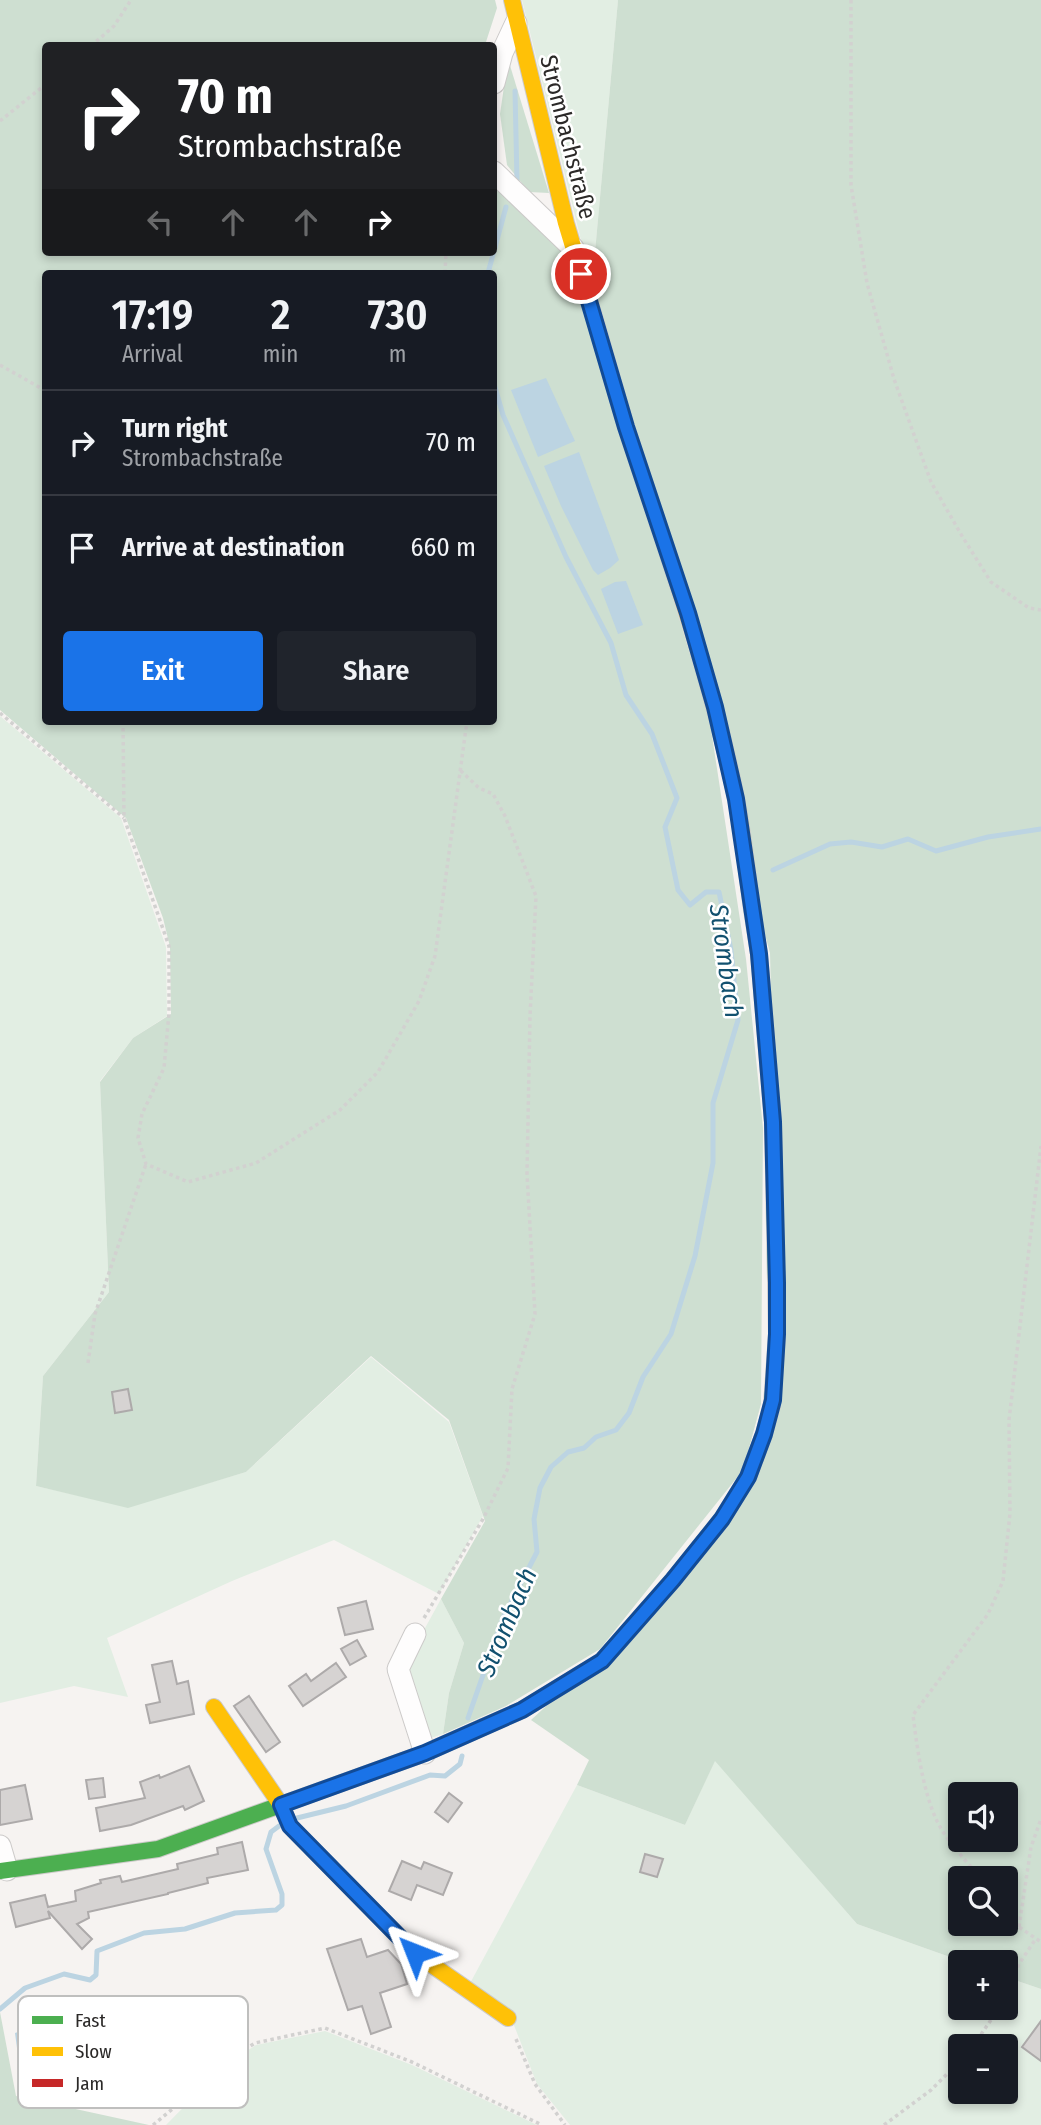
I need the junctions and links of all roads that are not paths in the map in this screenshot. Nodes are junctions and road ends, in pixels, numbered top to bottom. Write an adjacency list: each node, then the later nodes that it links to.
1 (512, 0): 2 (main road, Strombachstraße)
2 (516, 23): 3 (street); 5 (main road, Strombachstraße)
3 (497, 72)
4 (497, 175): 5 (street)
5 (574, 249): 8 (main road, Strombachstraße)
6 (415, 1634): 8 (street)
7 (214, 1707): 9 (main road)
8 (425, 1753): 9 (main road, Strombachstraße)
9 (281, 1805): 11 (main road, Strombachstraße); 12 (main road)
10 (0, 1846): 11 (street)
11 (3, 1870)
12 (508, 2018)

